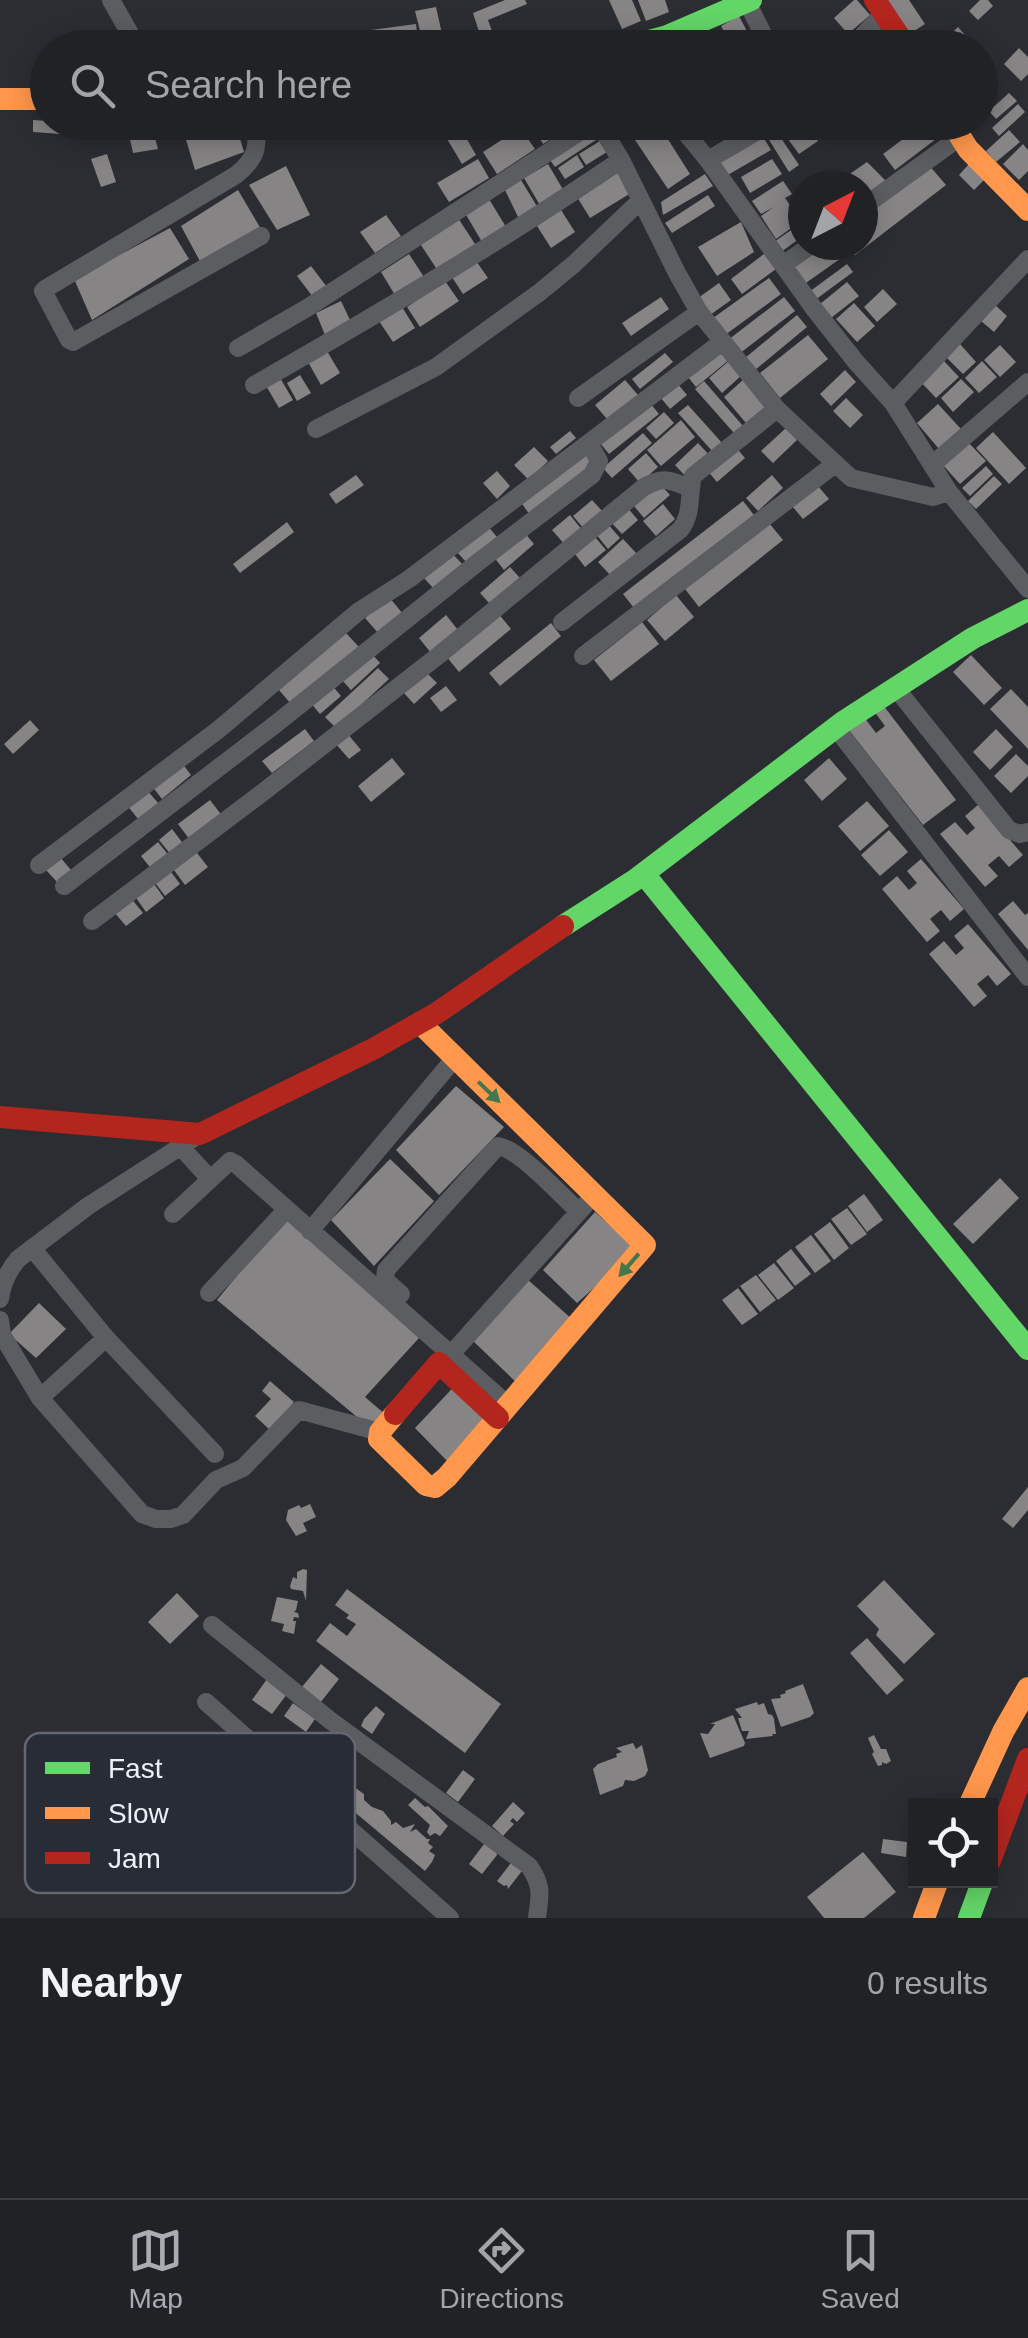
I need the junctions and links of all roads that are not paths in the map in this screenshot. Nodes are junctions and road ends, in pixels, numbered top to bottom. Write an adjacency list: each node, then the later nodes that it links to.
1 (111, 0): 4 (street)
2 (750, 1): 5 (street); 6 (street)
3 (880, 7): 7 (street); 8 (street)
4 (128, 30)
5 (682, 30)
6 (762, 30)
7 (864, 30)
8 (895, 30)
9 (30, 98): 10 (street)
10 (0, 99)
11 (256, 140): 23 (street)
12 (568, 140): 29 (street)
13 (608, 140): 18 (street)
14 (692, 140): 19 (street)
15 (742, 140): 19 (street)
16 (944, 140): 20 (street)
17 (964, 140): 22 (street)
18 (621, 160): 21 (street); 31 (street)
19 (708, 160): 26 (street)
20 (878, 195)
21 (640, 201): 27 (street); 35 (street)
22 (1028, 210)
23 (261, 236)
24 (1028, 259): 33 (street)
25 (790, 260): 26 (street)
26 (783, 265): 33 (street)
27 (699, 312): 28 (street); 32 (street)
28 (722, 342): 34 (street); 36 (street)
29 (238, 348)
30 (1028, 382): 38 (street)
31 (254, 385)
32 (578, 398)
33 (894, 403): 38 (street)
34 (777, 409): 37 (street); 39 (street)
35 (316, 429)
36 (589, 443): 48 (street); 50 (street)
37 (835, 464): 40 (street); 44 (street)
38 (933, 464): 40 (street)
39 (690, 488): 43 (street); 51 (street)
40 (948, 492): 41 (street)
41 (1028, 589)
42 (1028, 610): 45 (street)
43 (562, 622)
44 (583, 656)
45 (895, 687): 46 (street); 47 (street)
46 (836, 728): 49 (street); 52 (street)
47 (1028, 832)
48 (39, 865)
49 (644, 874): 53 (street); 67 (street)
50 (64, 886)
51 (92, 921)
52 (1028, 977)
53 (420, 1023): 54 (street); 56 (street)
54 (454, 1059): 58 (street, one-way to 58); 61 (street)
55 (0, 1116): 56 (street)
56 (190, 1140): 57 (street); 62 (street)
57 (210, 1179): 59 (street); 60 (street)
58 (587, 1203): 68 (street); 68 (street); 70 (street, one-way to 70)
59 (287, 1209): 61 (street); 63 (street)
60 (173, 1214)
61 (310, 1231): 68 (street)
62 (32, 1248): 64 (street); 66 (street)
63 (209, 1292)
64 (0, 1299)
65 (0, 1320): 69 (street)
66 (106, 1338): 69 (street); 72 (street)
67 (1028, 1348)
68 (456, 1349): 70 (street)
69 (40, 1398): 71 (street)
70 (503, 1412): 71 (street); 71 (street)
71 (380, 1432)
72 (215, 1454)
73 (212, 1625): 77 (street)
74 (1028, 1688): 80 (street)
75 (206, 1702): 76 (street)
76 (241, 1733)
77 (347, 1733)
78 (355, 1739): 86 (street)
79 (1024, 1769): 82 (street)
80 (973, 1798)
81 (355, 1834): 85 (street)
82 (998, 1839)
83 (935, 1888): 87 (street)
84 (980, 1888): 88 (street)
85 (450, 1918)
86 (537, 1918)
87 (924, 1918)
88 (969, 1918)

